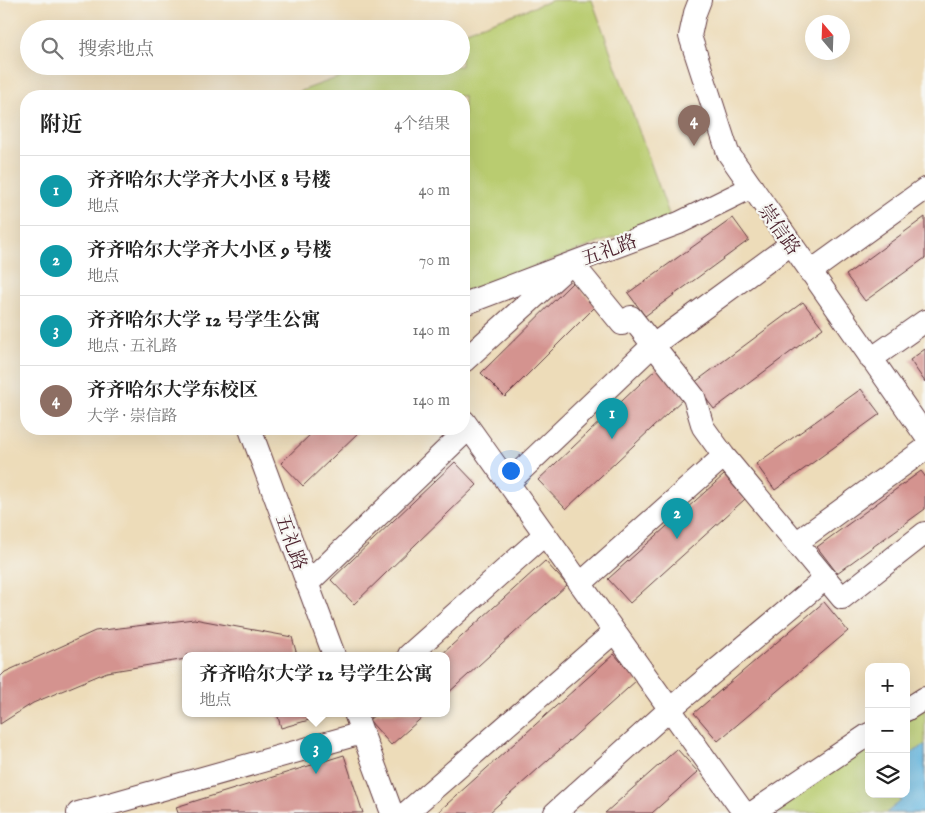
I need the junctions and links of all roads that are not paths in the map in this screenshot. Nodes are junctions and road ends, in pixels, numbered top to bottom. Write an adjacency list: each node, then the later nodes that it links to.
1 (700, 0): 2 (street, 崇信路)
2 (752, 187): 4 (street, 崇信路); 5 (street, 五礼路)
3 (925, 189): 6 (street)
4 (791, 244): 6 (street, 崇信路); 9 (street)
5 (572, 262): 7 (street, 五礼路); 9 (street); 10 (street)
6 (810, 272): 11 (street, 崇信路)
7 (470, 302)
8 (925, 321): 11 (street)
9 (652, 346): 17 (street); 18 (street)
10 (470, 356)
11 (871, 359): 15 (street, 崇信路)
12 (470, 430): 18 (street)
13 (252, 435): 23 (street, 五礼路)
14 (455, 435): 23 (street)
15 (925, 435)
16 (925, 449): 21 (street)
17 (724, 456): 21 (street); 24 (street)
18 (508, 483): 20 (street)
19 (925, 533): 22 (street)
20 (545, 534): 24 (street); 27 (street)
21 (796, 543): 22 (street)
22 (826, 578): 30 (street)
23 (307, 584): 26 (street, 五礼路)
24 (580, 584): 25 (street)
25 (614, 632): 30 (street); 36 (street)
26 (333, 652)
27 (412, 652)
28 (925, 698): 29 (street)
29 (909, 708)
30 (670, 709): 37 (street); 38 (street)
31 (359, 723): 33 (street); 35 (street)
32 (865, 737): 39 (street)
33 (145, 804): 34 (street)
34 (78, 813)
35 (392, 813)
36 (406, 813)
37 (554, 813)
38 (744, 813)
39 (752, 813)

